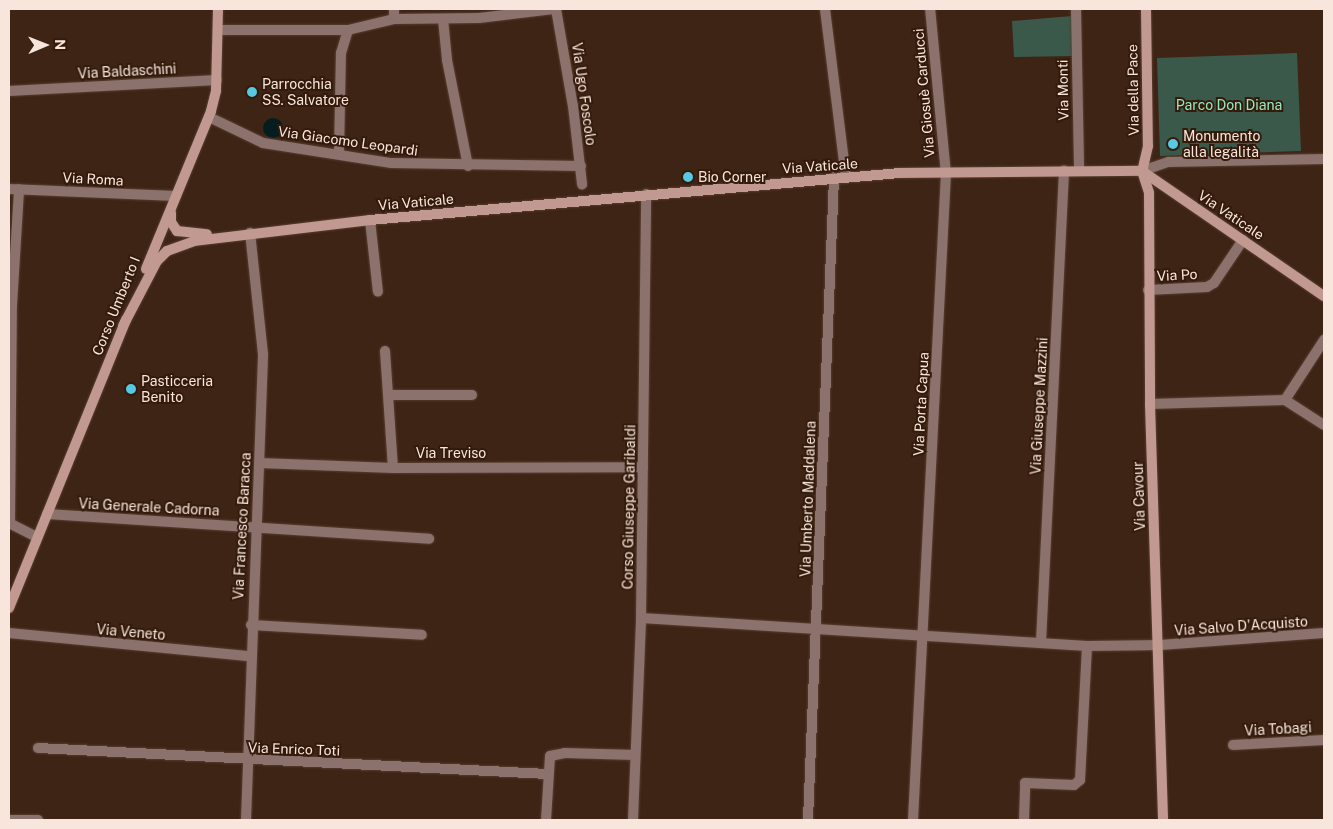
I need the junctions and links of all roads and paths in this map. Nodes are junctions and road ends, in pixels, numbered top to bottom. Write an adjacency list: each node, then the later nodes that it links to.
1 (218, 9): 9 (street, Corso Umberto I)
2 (555, 9): 8 (street); 17 (street, Via Ugo Foscolo)
3 (824, 9): 23 (street)
4 (930, 9): 21 (street, Via Giosuè Carducci)
5 (1076, 9): 19 (street, Via Monti)
6 (1146, 9): 20 (street, Via della Pace)
7 (394, 14): 8 (street); 10 (street)
8 (443, 19): 16 (street)
9 (219, 30): 10 (street); 11 (street, Corso Umberto I)
10 (348, 30): 14 (street)
11 (217, 80): 12 (street, Via Baldaschini); 13 (street, Corso Umberto I)
12 (9, 91)
13 (209, 117): 14 (street, Via Giacomo Leopardi); 27 (street, Corso Umberto I)
14 (339, 154): 16 (street, Via Giacomo Leopardi)
15 (1324, 159): 20 (street)
16 (468, 166): 17 (street, Via Giacomo Leopardi)
17 (580, 166): 24 (street, Via Ugo Foscolo)
18 (1064, 171): 19 (street, Via Vaticale); 21 (street, Via Vaticale); 59 (street, Via Giuseppe Mazzini)
19 (1079, 171): 20 (street, Via Vaticale)
20 (1142, 171): 31 (street, Via Vaticale); 32 (street, Via Cavour)
21 (946, 174): 23 (street, Via Vaticale); 58 (street, Via Porta Capua)
22 (834, 178): 23 (street, Via Vaticale); 26 (street, Via Vaticale); 54 (street, Via Umberto Maddalena)
23 (846, 178)
24 (582, 184)
25 (14, 189): 27 (street, Via Roma); 47 (street)
26 (646, 194): 29 (street, Via Vaticale); 44 (street, Corso Giuseppe Garibaldi)
27 (176, 196): 28 (street, Corso Umberto I)
28 (171, 207): 30 (street, Via Vaticale); 35 (street, Corso Umberto I)
29 (370, 220): 30 (street, Via Vaticale); 33 (street)
30 (250, 233): 35 (street, Via Vaticale); 43 (street, Via Francesco Baracca)
31 (1243, 240): 32 (street, Via Po); 34 (street, Via Vaticale)
32 (1148, 290): 41 (street, Via Cavour)
33 (378, 292)
34 (1324, 296)
35 (123, 326): 46 (street, Corso Umberto I)
36 (1324, 340): 40 (street)
37 (385, 351): 38 (street)
38 (388, 395): 39 (street); 45 (street)
39 (472, 395)
40 (1285, 400): 41 (street); 42 (street)
41 (1150, 404): 60 (street, Via Cavour)
42 (1324, 425)
43 (259, 462): 45 (street, Via Treviso); 48 (street, Via Francesco Baracca)
44 (643, 467): 45 (street, Via Treviso); 52 (street, Corso Giuseppe Garibaldi)
45 (393, 468)
46 (47, 514): 48 (street, Via Generale Cadorna); 49 (street, Corso Umberto I)
47 (10, 523): 49 (street)
48 (256, 527): 50 (street, Via Generale Cadorna); 53 (street, Via Francesco Baracca)
49 (37, 537): 51 (street, Corso Umberto I)
50 (429, 539)
51 (9, 608)
52 (641, 618): 54 (street, Via Salvo D'Acquisto); 66 (street, Corso Giuseppe Garibaldi)
53 (252, 625): 57 (street); 62 (street, Via Francesco Baracca)
54 (817, 631): 58 (street, Via Salvo D'Acquisto); 75 (street, Via Umberto Maddalena)
55 (9, 633): 62 (street, Via Veneto)
56 (1324, 633): 60 (street, Via Salvo D'Acquisto)
57 (422, 635)
58 (923, 636): 59 (street, Via Salvo D'Acquisto); 76 (street, Via Porta Capua)
59 (1041, 642): 61 (street, Via Salvo D'Acquisto)
60 (1160, 645): 61 (street, Via Salvo D'Acquisto); 78 (street, Via Cavour)
61 (1087, 646): 77 (street)
62 (250, 656): 67 (street, Via Francesco Baracca)
63 (1324, 740): 64 (street, Via Tobagi)
64 (1233, 745)
65 (38, 748): 67 (street, Via Enrico Toti)
66 (635, 755): 68 (street); 74 (street, Corso Giuseppe Garibaldi)
67 (250, 761): 68 (street, Via Enrico Toti); 72 (street, Via Francesco Baracca)
68 (548, 774): 73 (street)
69 (23, 819): 70 (street); 71 (street)
70 (9, 820)
71 (38, 820)
72 (246, 820)
73 (546, 820)
74 (633, 820)
75 (808, 820)
76 (913, 820)
77 (1024, 820)
78 (1164, 820)

